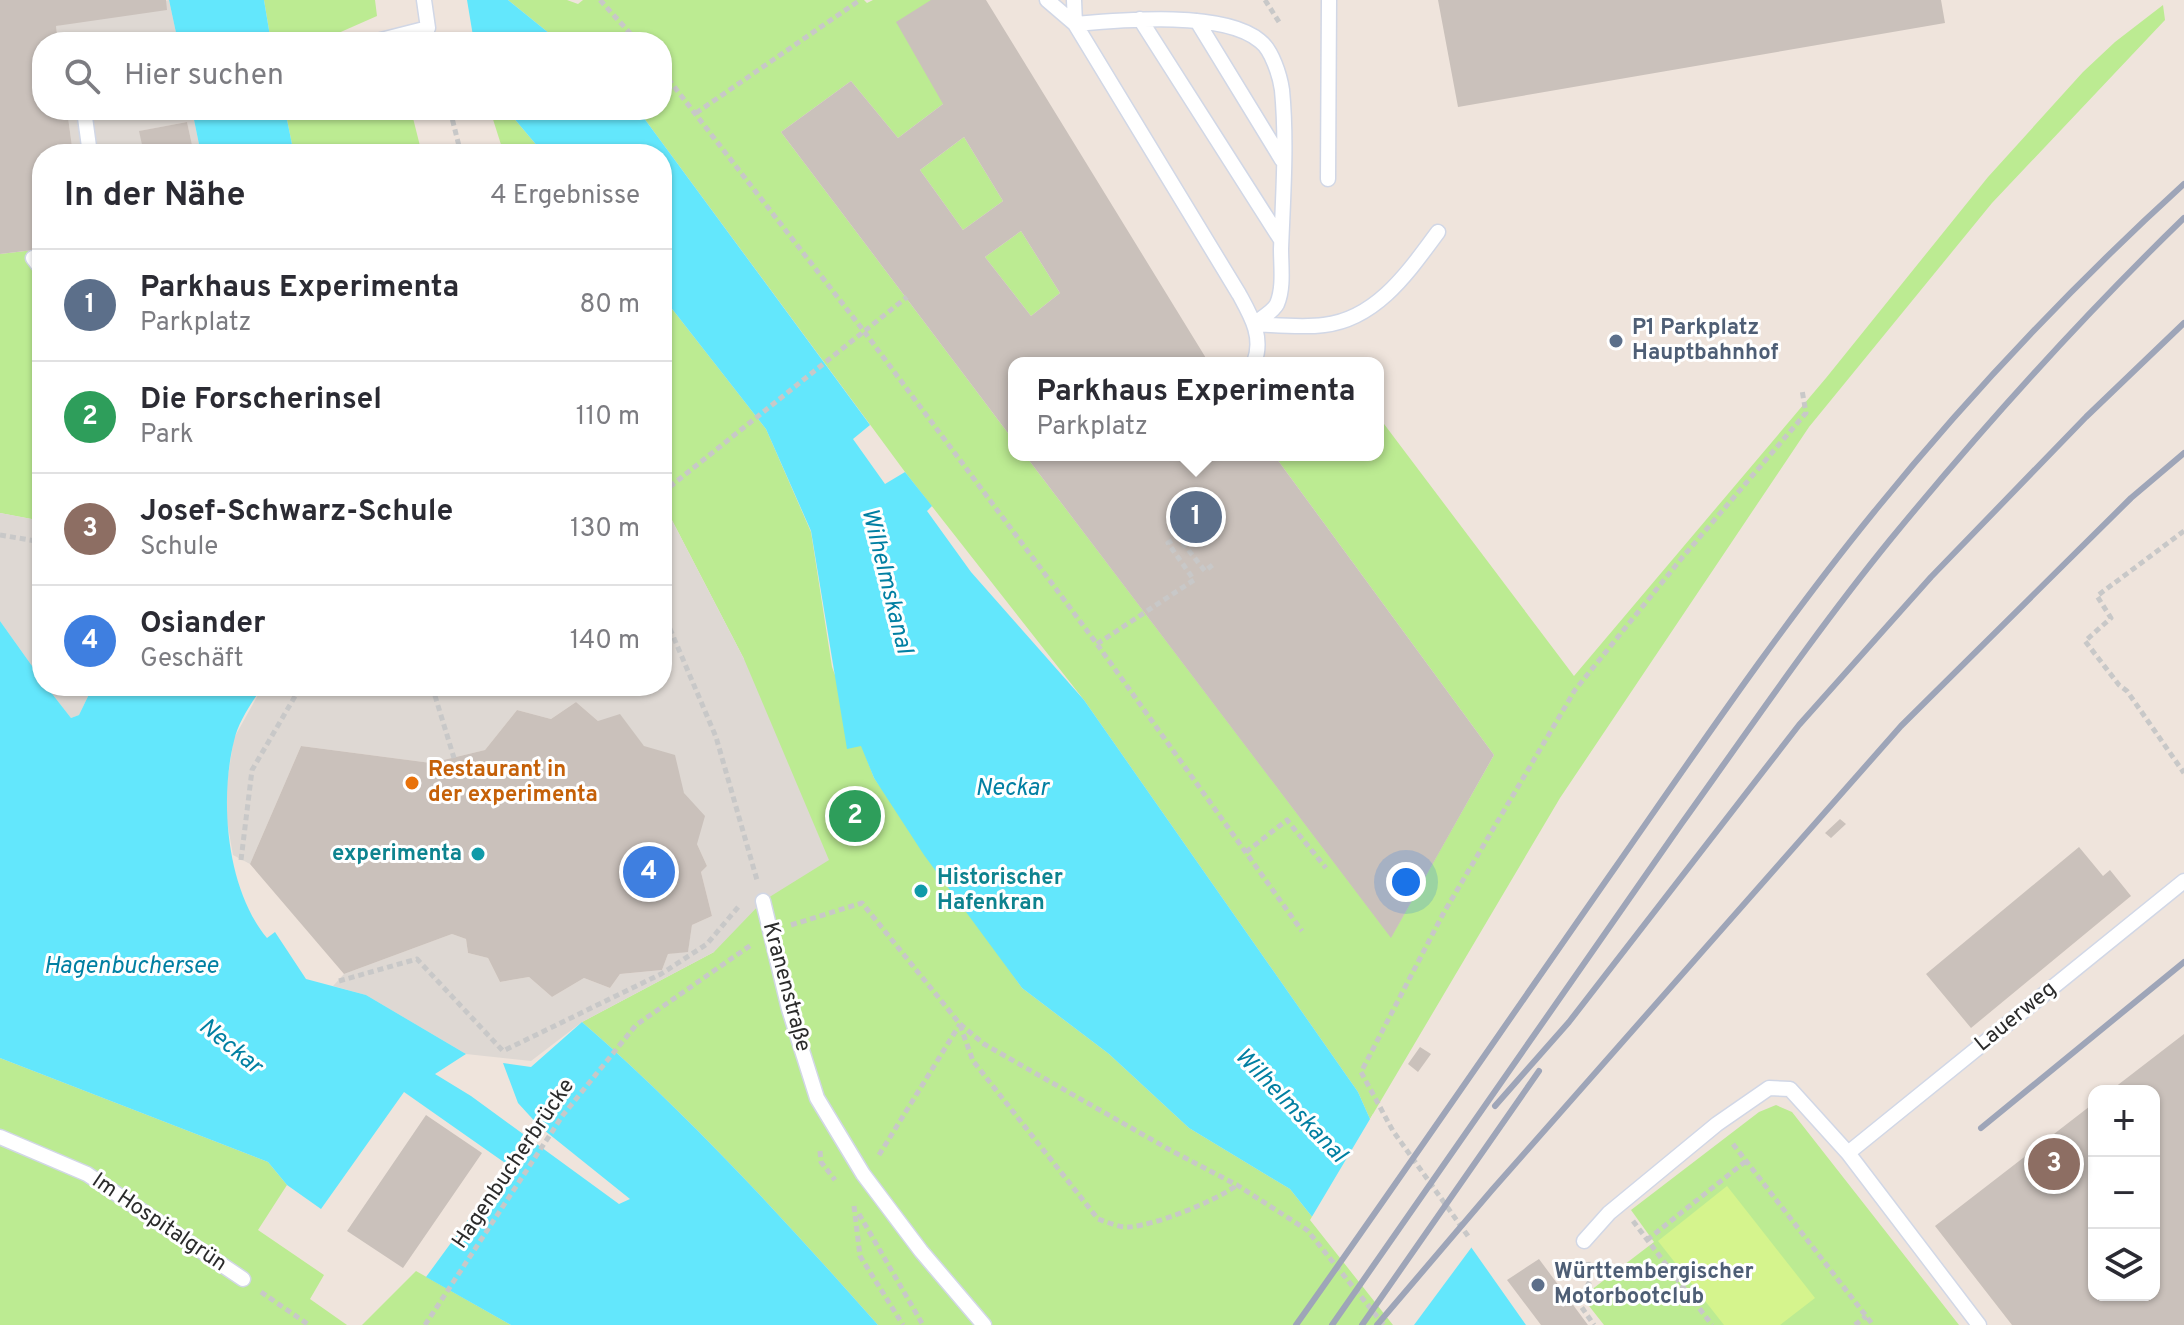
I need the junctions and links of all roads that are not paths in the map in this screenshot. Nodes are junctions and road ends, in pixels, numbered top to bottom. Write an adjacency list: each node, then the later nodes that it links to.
1 (424, 0): 8 (lane)
2 (1047, 0): 7 (lane)
3 (1074, 0): 7 (lane)
4 (1329, 0): 12 (lane)
5 (1140, 19): 6 (lane); 7 (lane); 14 (lane)
6 (1197, 21): 11 (lane); 11 (lane)
7 (1075, 24): 15 (lane)
8 (412, 32)
9 (85, 120): 10 (lane)
10 (89, 144)
11 (1283, 162): 14 (lane)
12 (1328, 179)
13 (1438, 232): 15 (lane)
14 (1281, 240): 15 (lane)
15 (1254, 324): 16 (lane)
16 (1255, 357)
17 (2184, 881): 20 (lane, Lauerweg)
18 (763, 901): 23 (lane, Kranenstraße)
19 (0, 1137): 22 (lane, Im Hospitalgrün)
20 (1848, 1153): 21 (lane); 24 (lane)
21 (1584, 1241)
22 (243, 1279)
23 (984, 1325)
24 (1979, 1325)

